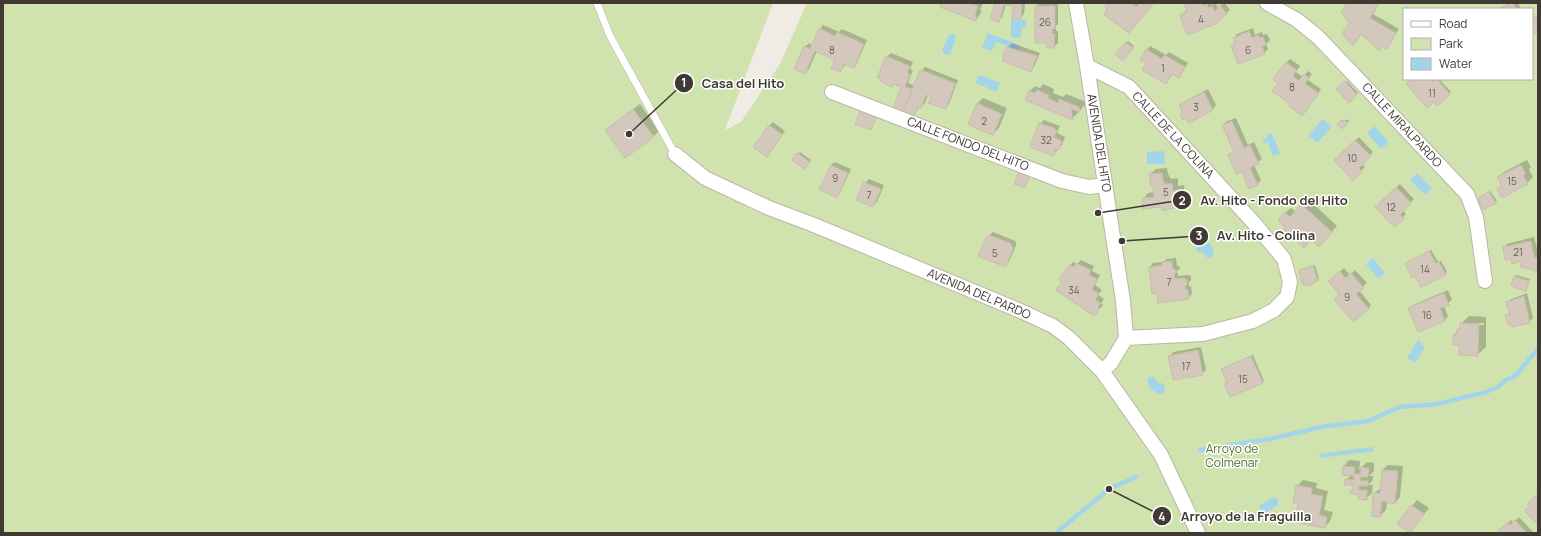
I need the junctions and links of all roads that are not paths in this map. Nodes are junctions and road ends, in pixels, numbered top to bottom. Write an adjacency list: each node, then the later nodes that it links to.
1 (597, 3): 6 (lane)
2 (1076, 3): 4 (street, AVENIDA DEL HITO)
3 (1267, 3): 8 (street, CALLE MIRALPARDO)
4 (1087, 66): 7 (street, AVENIDA DEL HITO); 9 (street, CALLE DE LA COLINA)
5 (832, 92): 7 (street, CALLE FONDO DEL HITO)
6 (675, 154): 10 (street, AVENIDA DEL PARDO)
7 (1105, 185): 9 (street, AVENIDA DEL HITO)
8 (1485, 281)
9 (1126, 338): 10 (street)
10 (1102, 371): 11 (street, AVENIDA DEL PARDO)
11 (1198, 533)

